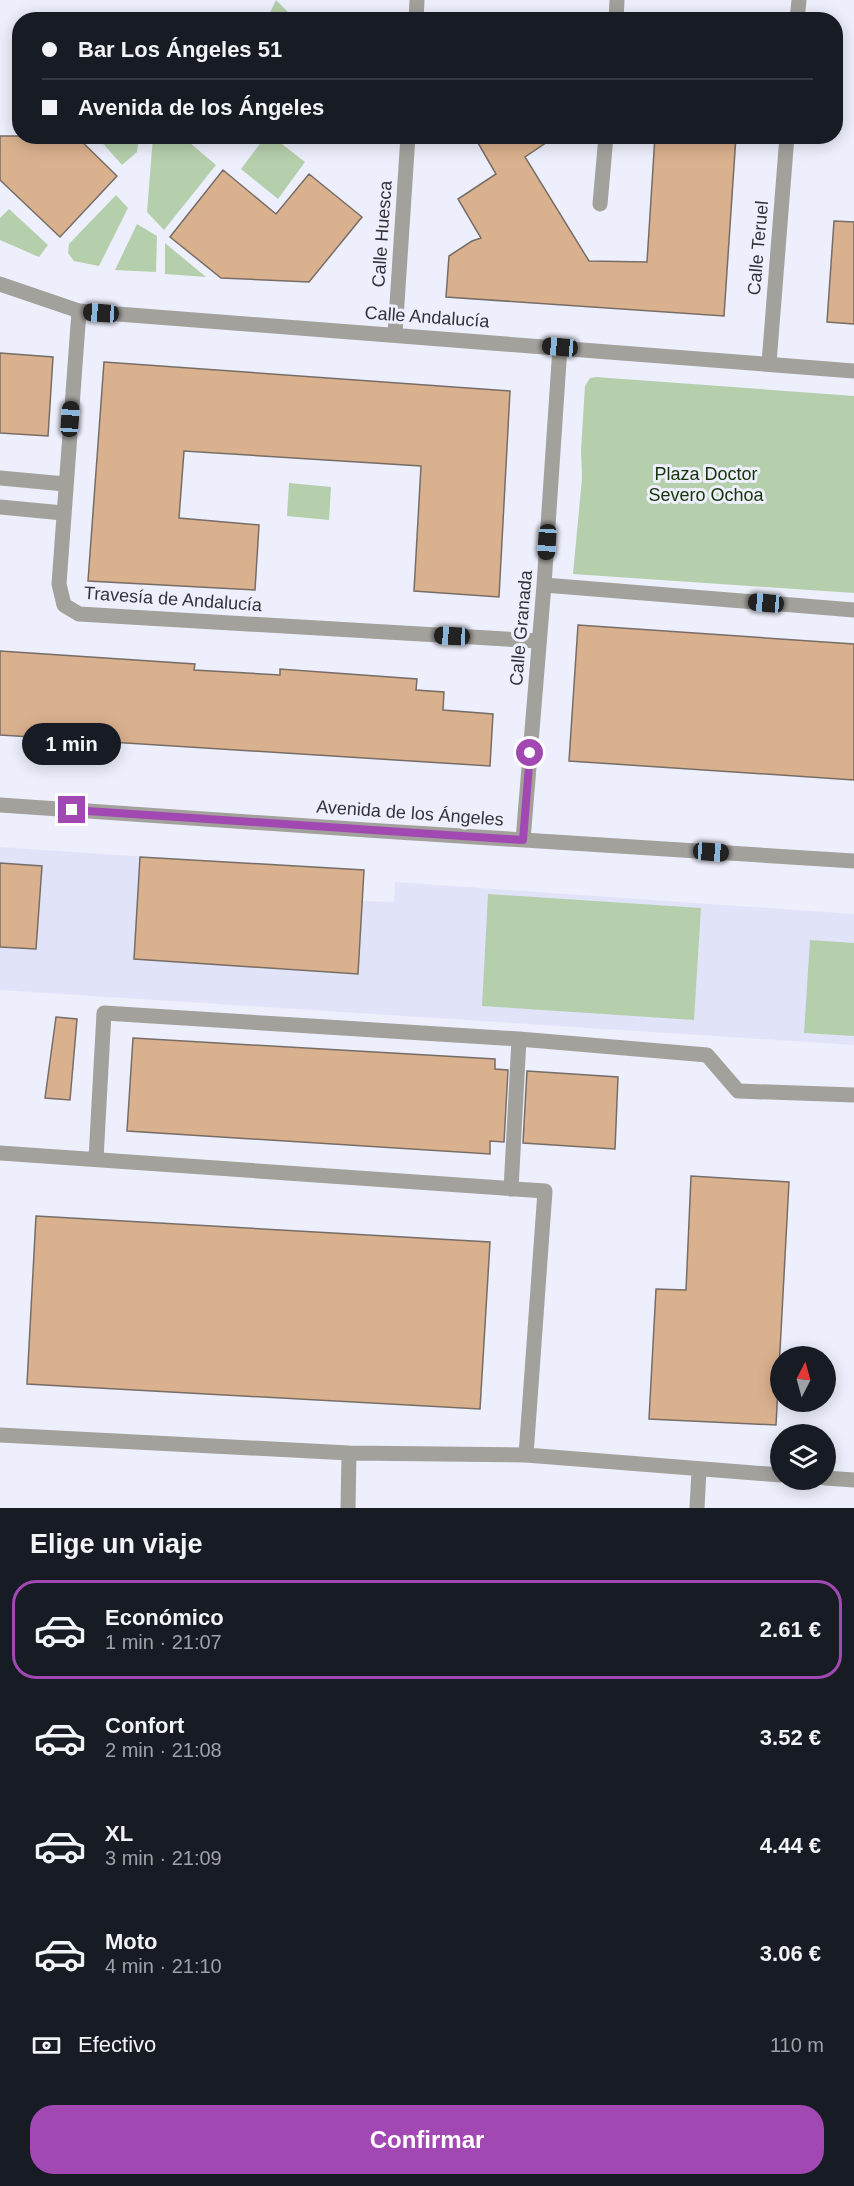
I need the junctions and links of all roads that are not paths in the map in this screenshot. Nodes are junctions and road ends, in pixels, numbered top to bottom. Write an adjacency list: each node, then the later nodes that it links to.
1 (407, 144): 7 (street, Calle Huesca)
2 (605, 144): 4 (street)
3 (786, 144): 9 (street, Calle Teruel)
4 (600, 204)
5 (0, 284): 6 (street, Calle Andalucía)
6 (79, 311): 7 (street, Calle Andalucía); 12 (street, Travesía de Andalucía)
7 (395, 334): 8 (street, Calle Andalucía)
8 (560, 347): 9 (street, Calle Andalucía); 15 (street, Calle Granada)
9 (769, 363): 10 (street, Calle Andalucía)
10 (854, 370)
11 (0, 478): 12 (street)
12 (65, 484): 14 (street, Travesía de Andalucía)
13 (0, 507): 14 (street)
14 (63, 513): 17 (street, Travesía de Andalucía)
15 (544, 585): 16 (street); 17 (street, Calle Granada)
16 (854, 610)
17 (539, 641): 19 (street, Calle Granada)
18 (0, 805): 19 (street, Avenida de los Ángeles)
19 (523, 840): 20 (street, Avenida de los Ángeles)
20 (854, 861)
21 (519, 1039): 22 (street); 24 (street); 25 (street)
22 (854, 1095)
23 (0, 1153): 24 (street)
24 (96, 1159): 25 (street)
25 (511, 1189): 28 (street)
26 (0, 1435): 27 (street)
27 (349, 1454): 28 (street); 33 (street)
28 (526, 1455): 29 (street)
29 (699, 1470): 30 (street); 34 (street)
30 (770, 1474)
31 (836, 1479): 32 (street)
32 (854, 1480)
33 (348, 1508)
34 (697, 1508)

